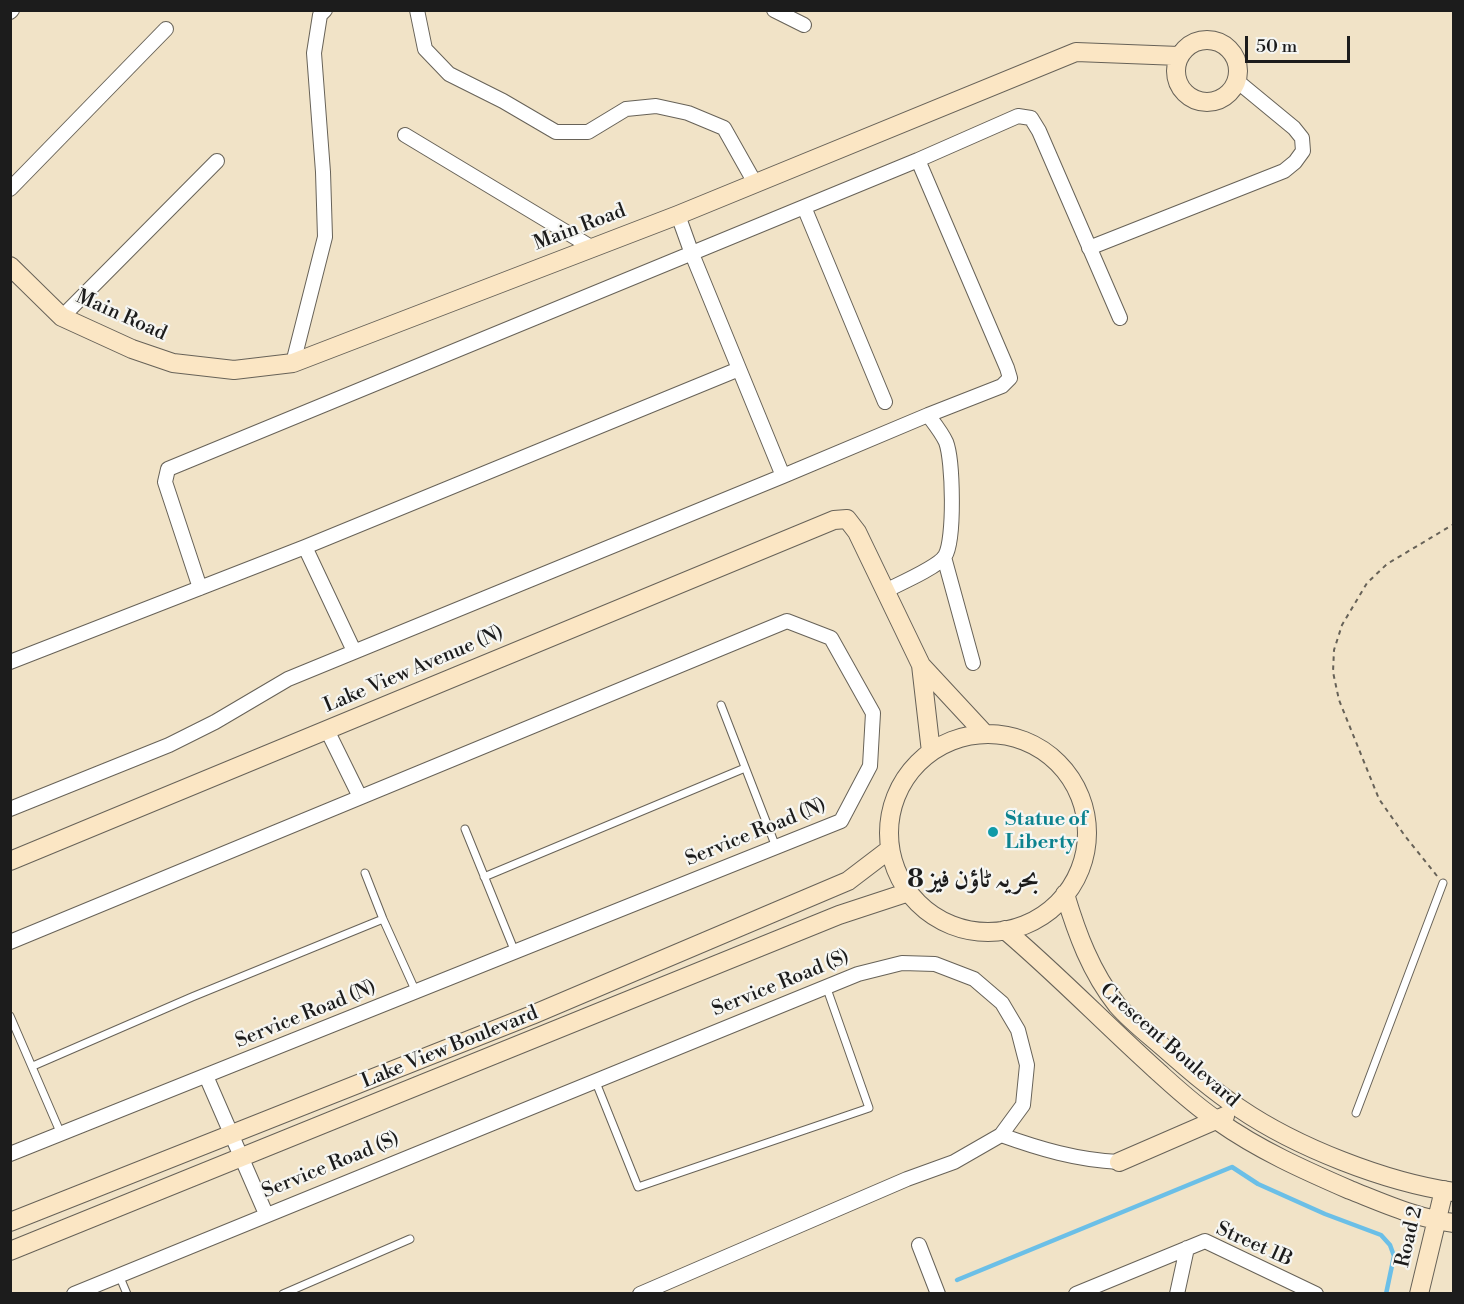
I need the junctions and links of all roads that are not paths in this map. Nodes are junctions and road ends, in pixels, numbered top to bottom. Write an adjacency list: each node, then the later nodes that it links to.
1 (325, 10): 21 (street)
2 (417, 10): 11 (street)
3 (774, 10): 4 (street)
4 (804, 25)
5 (166, 29): 12 (street)
6 (1179, 56): 7 (main road); 7 (main road); 11 (main road, Main Road)
7 (1237, 81): 16 (street)
8 (405, 135): 15 (street)
9 (918, 160): 13 (street); 16 (street); 24 (street)
10 (217, 161): 19 (street)
11 (755, 183): 14 (main road, Main Road)
12 (10, 189)
13 (804, 207): 17 (street); 23 (street)
14 (678, 215): 15 (main road, Main Road); 17 (street)
15 (591, 247): 21 (main road, Main Road)
16 (1089, 248): 20 (street)
17 (692, 254): 22 (street); 28 (street)
18 (10, 267): 19 (main road, Main Road)
19 (62, 317): 21 (main road, Main Road)
20 (1120, 318)
21 (293, 363)
22 (739, 369): 25 (street); 26 (street)
23 (885, 402)
24 (928, 415): 25 (street); 27 (street)
25 (783, 476): 30 (street)
26 (305, 547): 28 (street); 30 (street)
27 (945, 557): 29 (street); 32 (street)
28 (200, 588): 31 (street)
29 (885, 591): 33 (main road); 35 (main road, Lake View Avenue (N))
30 (354, 651): 40 (street)
31 (10, 662)
32 (973, 663)
33 (921, 665): 36 (main road); 37 (main road)
34 (721, 705): 38 (lane)
35 (327, 730): 39 (street); 44 (main road, Lake View Avenue (N))
36 (985, 734): 37 (main road); 49 (main road)
37 (931, 752): 43 (main road)
38 (745, 768): 42 (lane); 46 (lane)
39 (360, 797): 42 (street, Service Road (N)); 52 (street, Service Road (N))
40 (10, 810)
41 (465, 829): 46 (lane)
42 (776, 847): 53 (street, Service Road (N))
43 (890, 849): 48 (main road); 64 (main road, Lake View Boulevard)
44 (10, 861)
45 (366, 873): 50 (lane)
46 (484, 877): 53 (lane)
47 (1443, 884): 61 (lane)
48 (909, 892): 51 (main road); 67 (main road, Lake View Boulevard)
49 (1065, 894): 51 (main road); 60 (main road, Crescent Boulevard)
50 (383, 919): 55 (lane); 57 (lane)
51 (1005, 930): 62 (main road, Crescent Boulevard)
52 (10, 942)
53 (514, 952): 55 (street, Service Road (N))
54 (826, 986): 59 (street, Service Road (S)); 59 (lane); 65 (street, Service Road (S))
55 (416, 992): 58 (street, Service Road (N))
56 (10, 1016): 57 (lane)
57 (33, 1066): 63 (lane)
58 (206, 1076): 63 (street, Service Road (N)); 64 (street)
59 (595, 1080): 70 (street, Service Road (S))
60 (1240, 1109): 62 (main road); 69 (main road, Crescent Boulevard)
61 (1356, 1113)
62 (1216, 1120): 68 (main road); 72 (main road, Crescent Boulevard)
63 (61, 1134): 66 (street, Service Road (N))
64 (232, 1135): 67 (street); 71 (main road, Lake View Boulevard)
65 (1001, 1135): 68 (street); 81 (street, Service Road (S))
66 (10, 1154)
67 (242, 1157): 70 (street); 76 (main road, Lake View Boulevard)
68 (1119, 1162)
69 (1449, 1191): 72 (main road, Road 2)
70 (266, 1214): 77 (street, Service Road (S))
71 (10, 1222)
72 (1445, 1222): 86 (main road, Road 2)
73 (410, 1239): 80 (lane)
74 (920, 1245): 82 (street)
75 (1187, 1248): 83 (street, Street 1B); 84 (street); 85 (street, Street 1B)
76 (10, 1251)
77 (119, 1275): 78 (street, Service Road (S)); 79 (lane)
78 (74, 1293)
79 (127, 1293)
80 (283, 1293)
81 (640, 1293)
82 (938, 1293)
83 (1076, 1293)
84 (1177, 1293)
85 (1311, 1293)
86 (1419, 1293)

